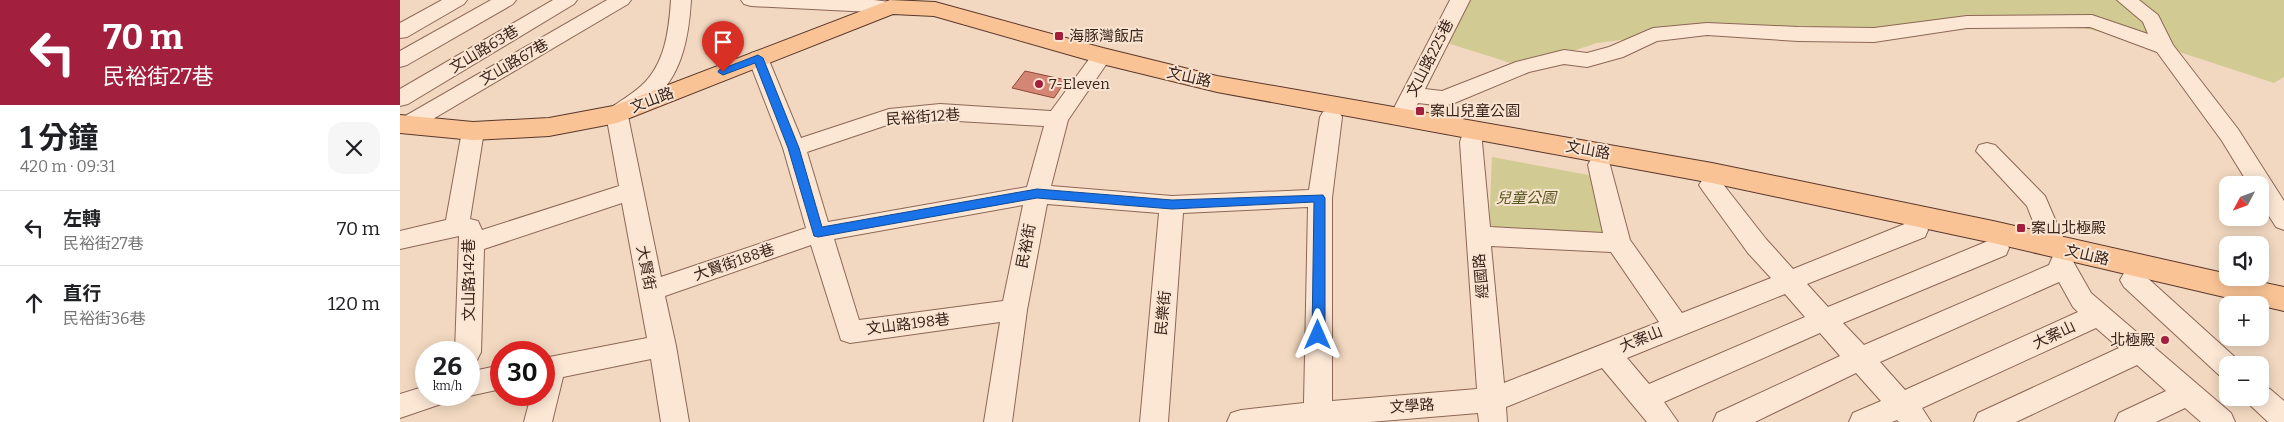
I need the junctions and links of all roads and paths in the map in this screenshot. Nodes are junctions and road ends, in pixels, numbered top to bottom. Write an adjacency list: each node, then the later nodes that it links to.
1 (458, 0): 10 (street)
2 (506, 0): 13 (street)
3 (567, 0): 15 (street, 文山路63巷)
4 (621, 0): 20 (street, 文山路67巷)
5 (681, 0): 17 (street)
6 (751, 0): 9 (street)
7 (1460, 0): 16 (street, 文山路225巷)
8 (2127, 0): 11 (street)
9 (881, 4): 12 (main road, 文山路); 14 (main road, 文山路)
10 (400, 32)
11 (2164, 46): 16 (street); 31 (street)
12 (758, 58): 17 (main road, 文山路); 23 (street, 文山路198巷)
13 (400, 60)
14 (1098, 62): 16 (main road, 文山路); 18 (main road, 文山路); 19 (street, 民裕街)
15 (400, 99)
16 (1406, 106): 22 (main road, 文山路)
17 (617, 114): 21 (main road, 文山路); 27 (street, 大賢街)
18 (1331, 117): 22 (main road, 文山路); 29 (street)
19 (1057, 119): 23 (street, 民裕街12巷); 28 (street, 民裕街)
20 (404, 124): 21 (main road, 文山路)
21 (473, 131): 34 (street, 文山路142巷)
22 (1473, 136): 25 (main road, 文山路); 26 (main road, 文山路); 35 (street, 經國路)
23 (794, 148): 33 (street, 文山路198巷)
24 (1987, 151): 39 (street)
25 (1598, 165): 26 (main road, 文山路); 37 (street)
26 (1711, 179): 32 (main road, 文山路); 39 (main road, 文山路); 41 (street)
27 (630, 191): 34 (street); 42 (street, 大賢街)
28 (1037, 194): 30 (street, 大賢街188巷); 33 (street, 大賢街188巷); 45 (street, 民裕街)
29 (1320, 198): 30 (street, 大賢街188巷); 63 (street)
30 (1172, 205): 69 (street, 民樂街)
31 (2284, 221)
32 (1916, 230): 38 (main road, 文山路); 41 (street, 大案山)
33 (818, 233): 42 (street, 大賢街188巷); 45 (street, 文山路198巷)
34 (464, 235): 36 (street); 51 (street, 文山路142巷)
35 (1477, 236): 37 (street); 62 (street, 經國路)
36 (400, 240)
37 (1618, 243): 50 (street)
38 (1997, 248): 39 (main road, 文山路); 49 (street)
39 (2060, 260): 40 (main road, 文山路); 44 (main road, 文山路); 48 (street); 55 (street)
40 (2133, 280): 43 (main road, 文山路); 56 (street)
41 (1790, 281): 49 (street); 50 (street, 大案山)
42 (650, 291): 52 (street, 大賢街)
43 (2219, 299)
44 (2284, 299)
45 (1014, 310): 68 (street, 民裕街)
46 (2269, 310): 47 (main road)
47 (2284, 314)
48 (2098, 315): 53 (street); 64 (street, 大案山)
49 (1824, 320): 55 (street); 59 (street)
50 (1676, 326): 54 (street, 大案山)
51 (468, 341)
52 (663, 346): 57 (street); 67 (street, 大賢街)
53 (2140, 351): 58 (street); 74 (street)
54 (1606, 353): 59 (street); 62 (street, 大案山)
55 (1860, 359): 64 (street); 72 (street)
56 (2219, 359)
57 (555, 367)
58 (2188, 393): 75 (street); 76 (street)
59 (1645, 398): 71 (street)
60 (2269, 405): 65 (street)
61 (541, 406): 66 (street)
62 (1493, 411): 63 (street, 文學路)
63 (1318, 414): 70 (street, 文學路)
64 (1909, 414): 73 (street, 大案山)
65 (2284, 419)
66 (538, 422)
67 (675, 422)
68 (998, 422)
69 (1154, 422)
70 (1241, 422)
71 (1664, 422)
72 (1727, 422)
73 (1863, 422)
74 (1988, 422)
75 (2128, 422)
76 (2221, 422)

